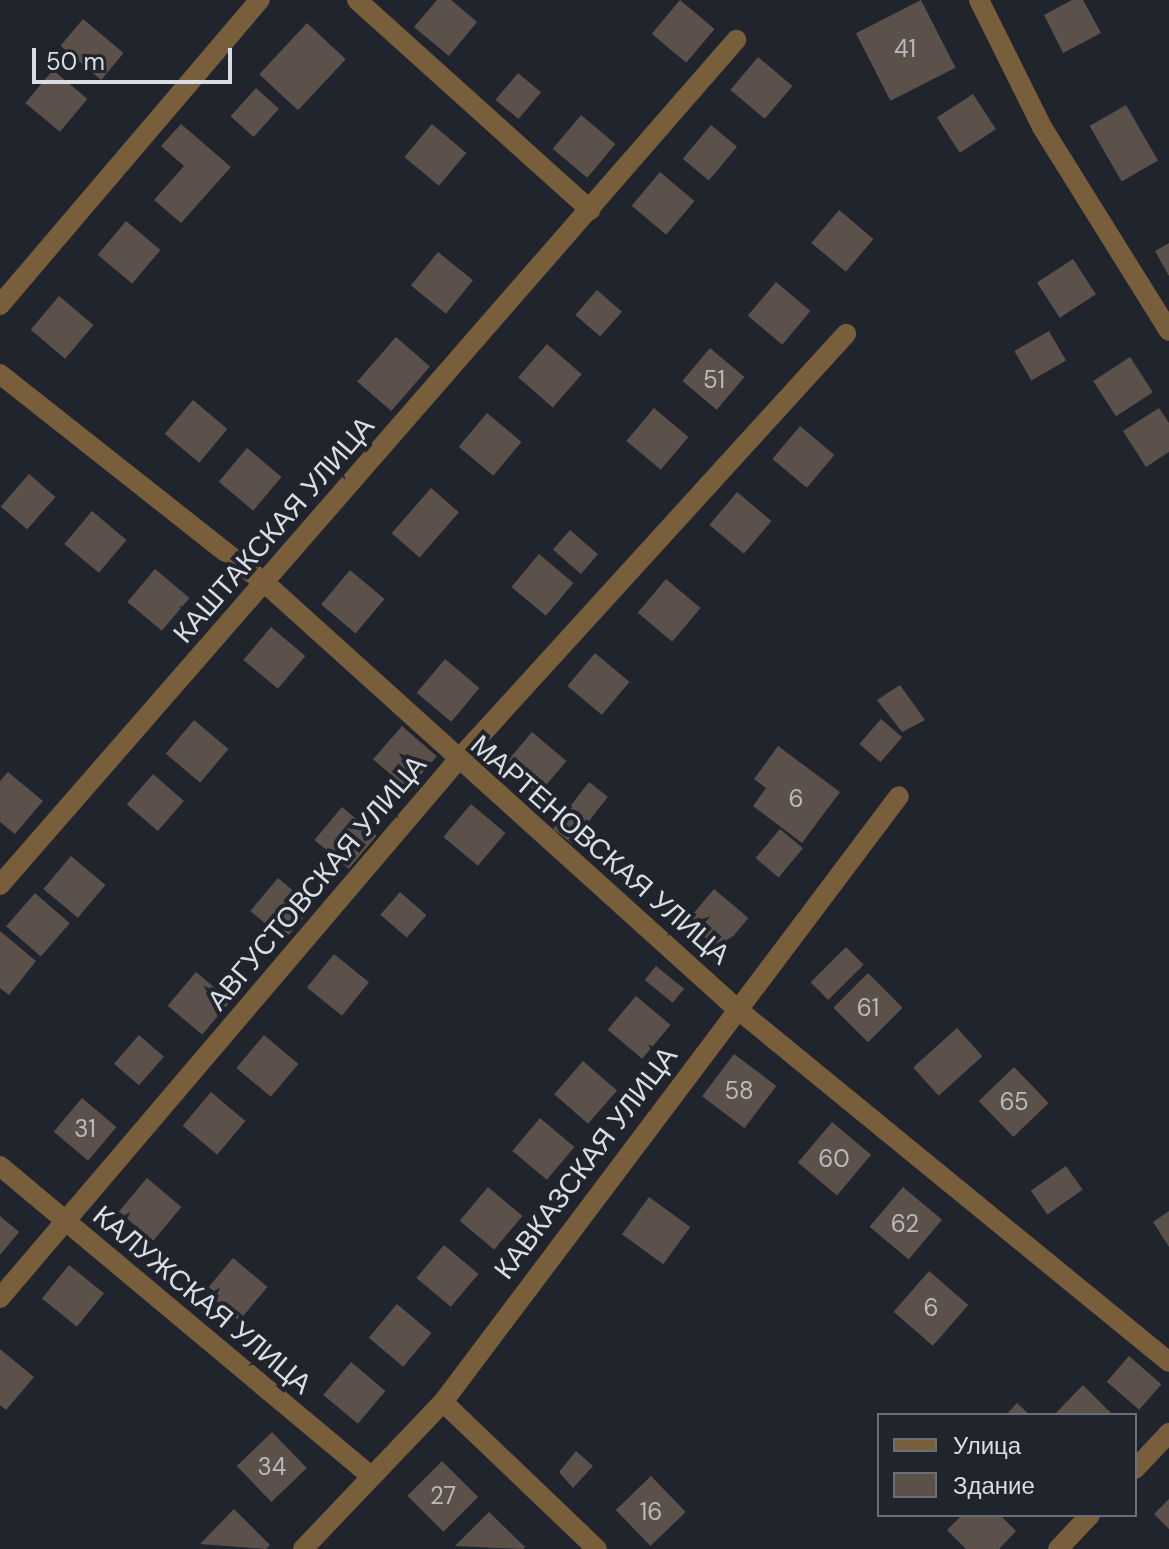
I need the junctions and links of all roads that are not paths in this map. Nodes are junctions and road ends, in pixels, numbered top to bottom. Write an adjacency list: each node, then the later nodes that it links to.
1 (260, 0): 6 (street)
2 (357, 0): 5 (street)
3 (979, 0): 7 (street)
4 (736, 40): 5 (street, КАШТАКСКАЯ УЛИЦА)
5 (590, 210): 10 (street, КАШТАКСКАЯ УЛИЦА)
6 (0, 305)
7 (1169, 331)
8 (846, 334): 11 (street, АВГУСТОВСКАЯ УЛИЦА)
9 (0, 374): 10 (street, МАРТЕНОВСКАЯ УЛИЦА)
10 (265, 583): 11 (street, МАРТЕНОВСКАЯ УЛИЦА); 13 (street, КАШТАКСКАЯ УЛИЦА)
11 (457, 761): 14 (street, МАРТЕНОВСКАЯ УЛИЦА); 16 (street, АВГУСТОВСКАЯ УЛИЦА)
12 (899, 796): 14 (street, КАВКАЗСКАЯ УЛИЦА)
13 (0, 885)
14 (736, 1008): 18 (street, МАРТЕНОВСКАЯ УЛИЦА); 19 (street, КАВКАЗСКАЯ УЛИЦА)
15 (0, 1166): 16 (street, КАЛУЖСКАЯ УЛИЦА)
16 (66, 1223): 17 (street, АВГУСТОВСКАЯ УЛИЦА); 22 (street, КАЛУЖСКАЯ УЛИЦА)
17 (0, 1298)
18 (1169, 1362)
19 (443, 1402): 22 (street, КАВКАЗСКАЯ УЛИЦА); 25 (street)
20 (1169, 1433): 21 (street)
21 (1137, 1467)
22 (370, 1475): 24 (street, КАВКАЗСКАЯ УЛИЦА)
23 (1088, 1517): 26 (street)
24 (303, 1549)
25 (597, 1549)
26 (1058, 1549)

